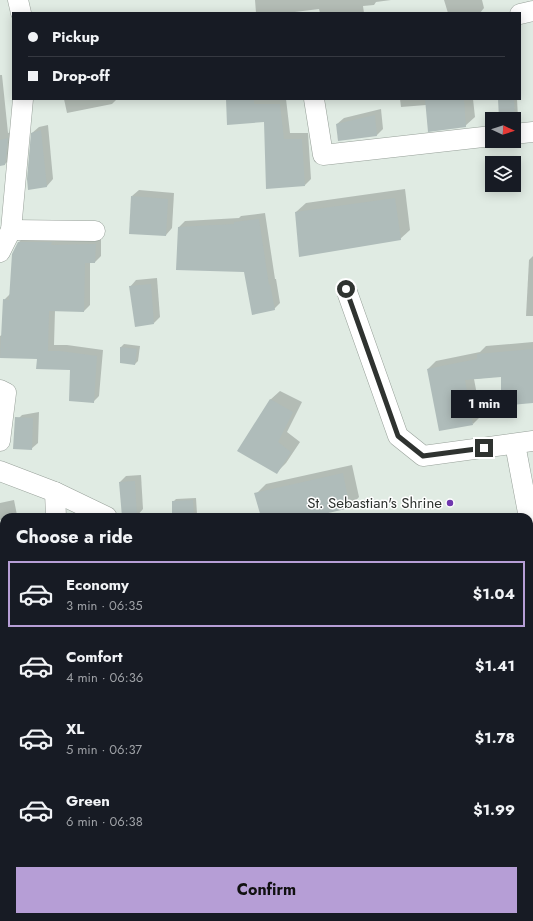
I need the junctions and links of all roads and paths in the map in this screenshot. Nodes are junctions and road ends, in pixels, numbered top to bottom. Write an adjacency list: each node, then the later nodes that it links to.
1 (18, 0): 3 (street)
2 (533, 11): 4 (street)
3 (20, 12)
4 (521, 14)
5 (23, 100): 10 (street)
6 (314, 100): 9 (street)
7 (533, 132): 8 (street)
8 (521, 133)
9 (485, 137)
10 (11, 230): 11 (street); 12 (street)
11 (94, 231)
12 (0, 252)
13 (346, 289): 16 (street)
14 (0, 390): 15 (street)
15 (0, 441)
16 (524, 442): 21 (street)
17 (0, 471): 18 (street)
18 (55, 492): 19 (street); 20 (street)
19 (56, 513)
20 (99, 513)
21 (529, 513)

